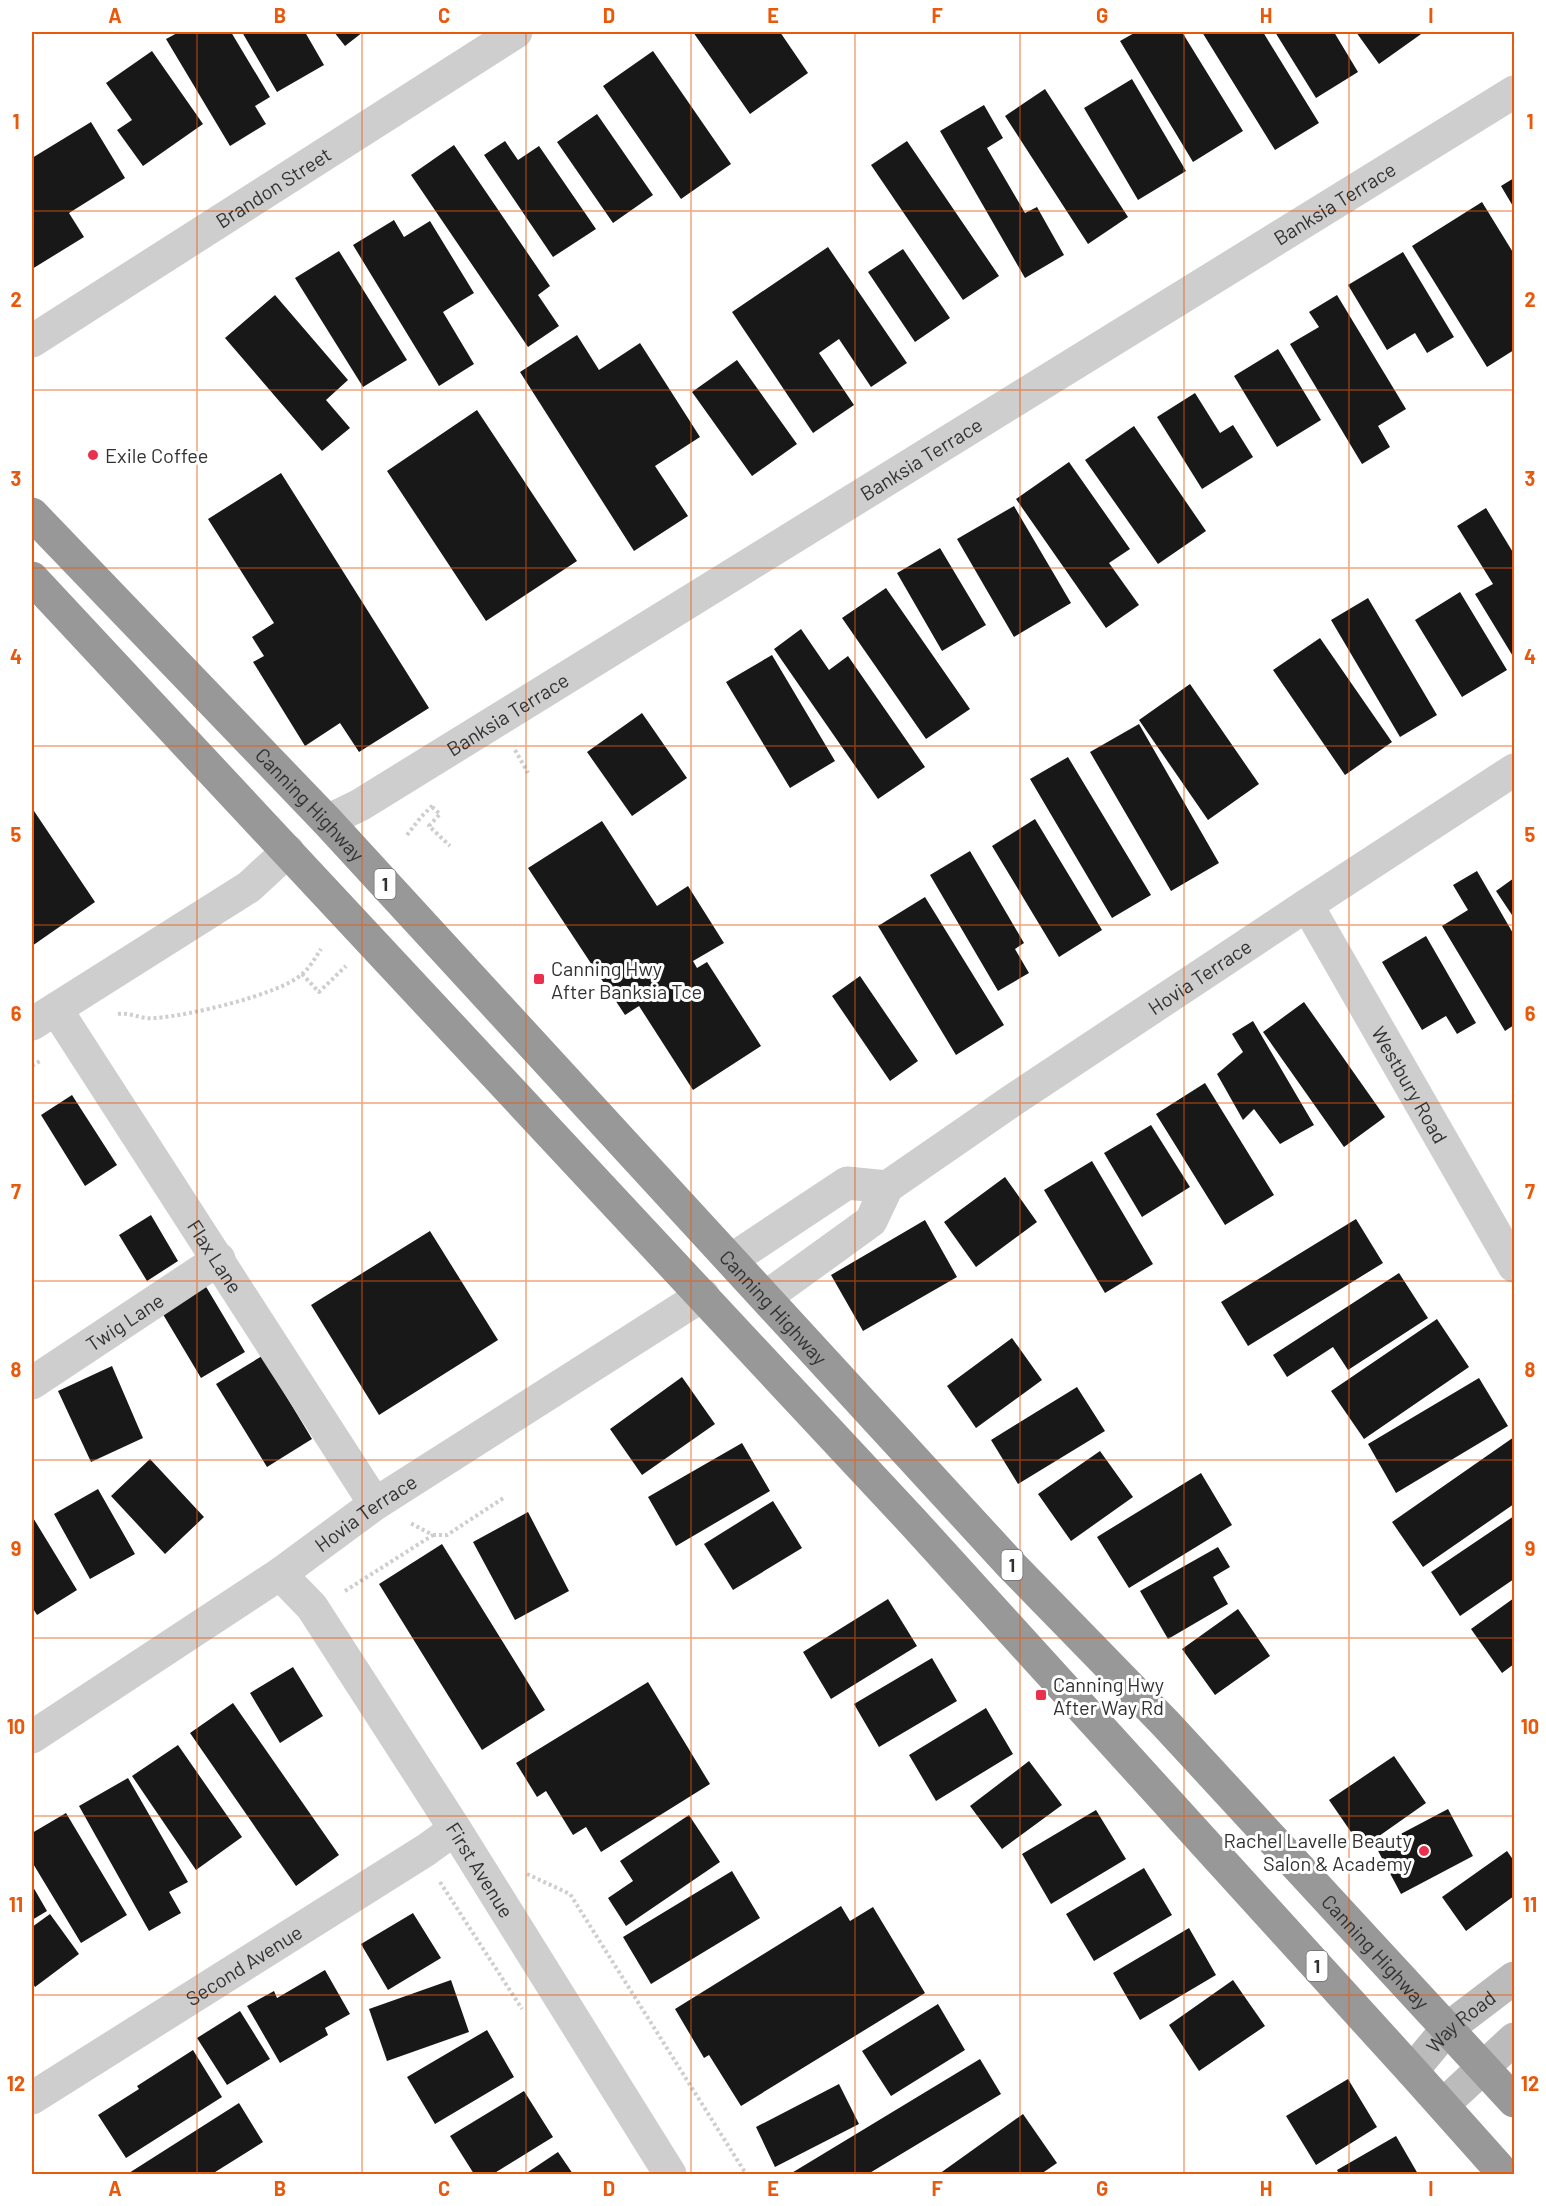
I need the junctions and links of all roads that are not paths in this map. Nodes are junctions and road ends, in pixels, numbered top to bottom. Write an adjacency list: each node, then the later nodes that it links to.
1 (516, 32): 3 (street, Brandon Street)
2 (1515, 92): 7 (street, Banksia Terrace)
3 (32, 342)
4 (32, 514): 7 (highway, Canning Highway / 1)
5 (32, 578): 8 (highway, 1)
6 (1515, 770): 9 (street, Hovia Terrace)
7 (327, 821): 13 (highway, Canning Highway / 1)
8 (288, 851): 10 (street); 15 (highway, 1)
9 (1306, 905): 11 (street, Hovia Terrace); 14 (street, Westbury Road)
10 (44, 1016): 12 (street, Flax Lane)
11 (887, 1187): 13 (street); 16 (street, Hovia Terrace)
12 (219, 1259): 17 (street, Twig Lane); 18 (street, Flax Lane)
13 (731, 1260): 16 (highway, Canning Highway / 1)
14 (1515, 1266)
15 (703, 1295): 18 (street, Hovia Terrace); 26 (highway, 1)
16 (766, 1298): 23 (highway, Canning Highway / 1)
17 (32, 1383)
18 (375, 1504): 19 (street, Hovia Terrace)
19 (280, 1574): 20 (street, Hovia Terrace); 21 (street, First Avenue)
20 (32, 1737)
21 (455, 1829): 27 (street, Second Avenue); 30 (street, First Avenue)
22 (1515, 1978): 23 (main road, Way Road)
23 (1447, 2029): 25 (highway, Canning Highway / 1); 26 (main road, Way Road)
24 (1515, 2038): 25 (main road)
25 (1484, 2067): 28 (highway, Canning Highway / 1); 29 (main road)
26 (1412, 2071): 29 (highway, 1)
27 (32, 2098)
28 (1515, 2101)
29 (1443, 2105): 31 (highway, 1)
30 (670, 2175)
31 (1504, 2175)

